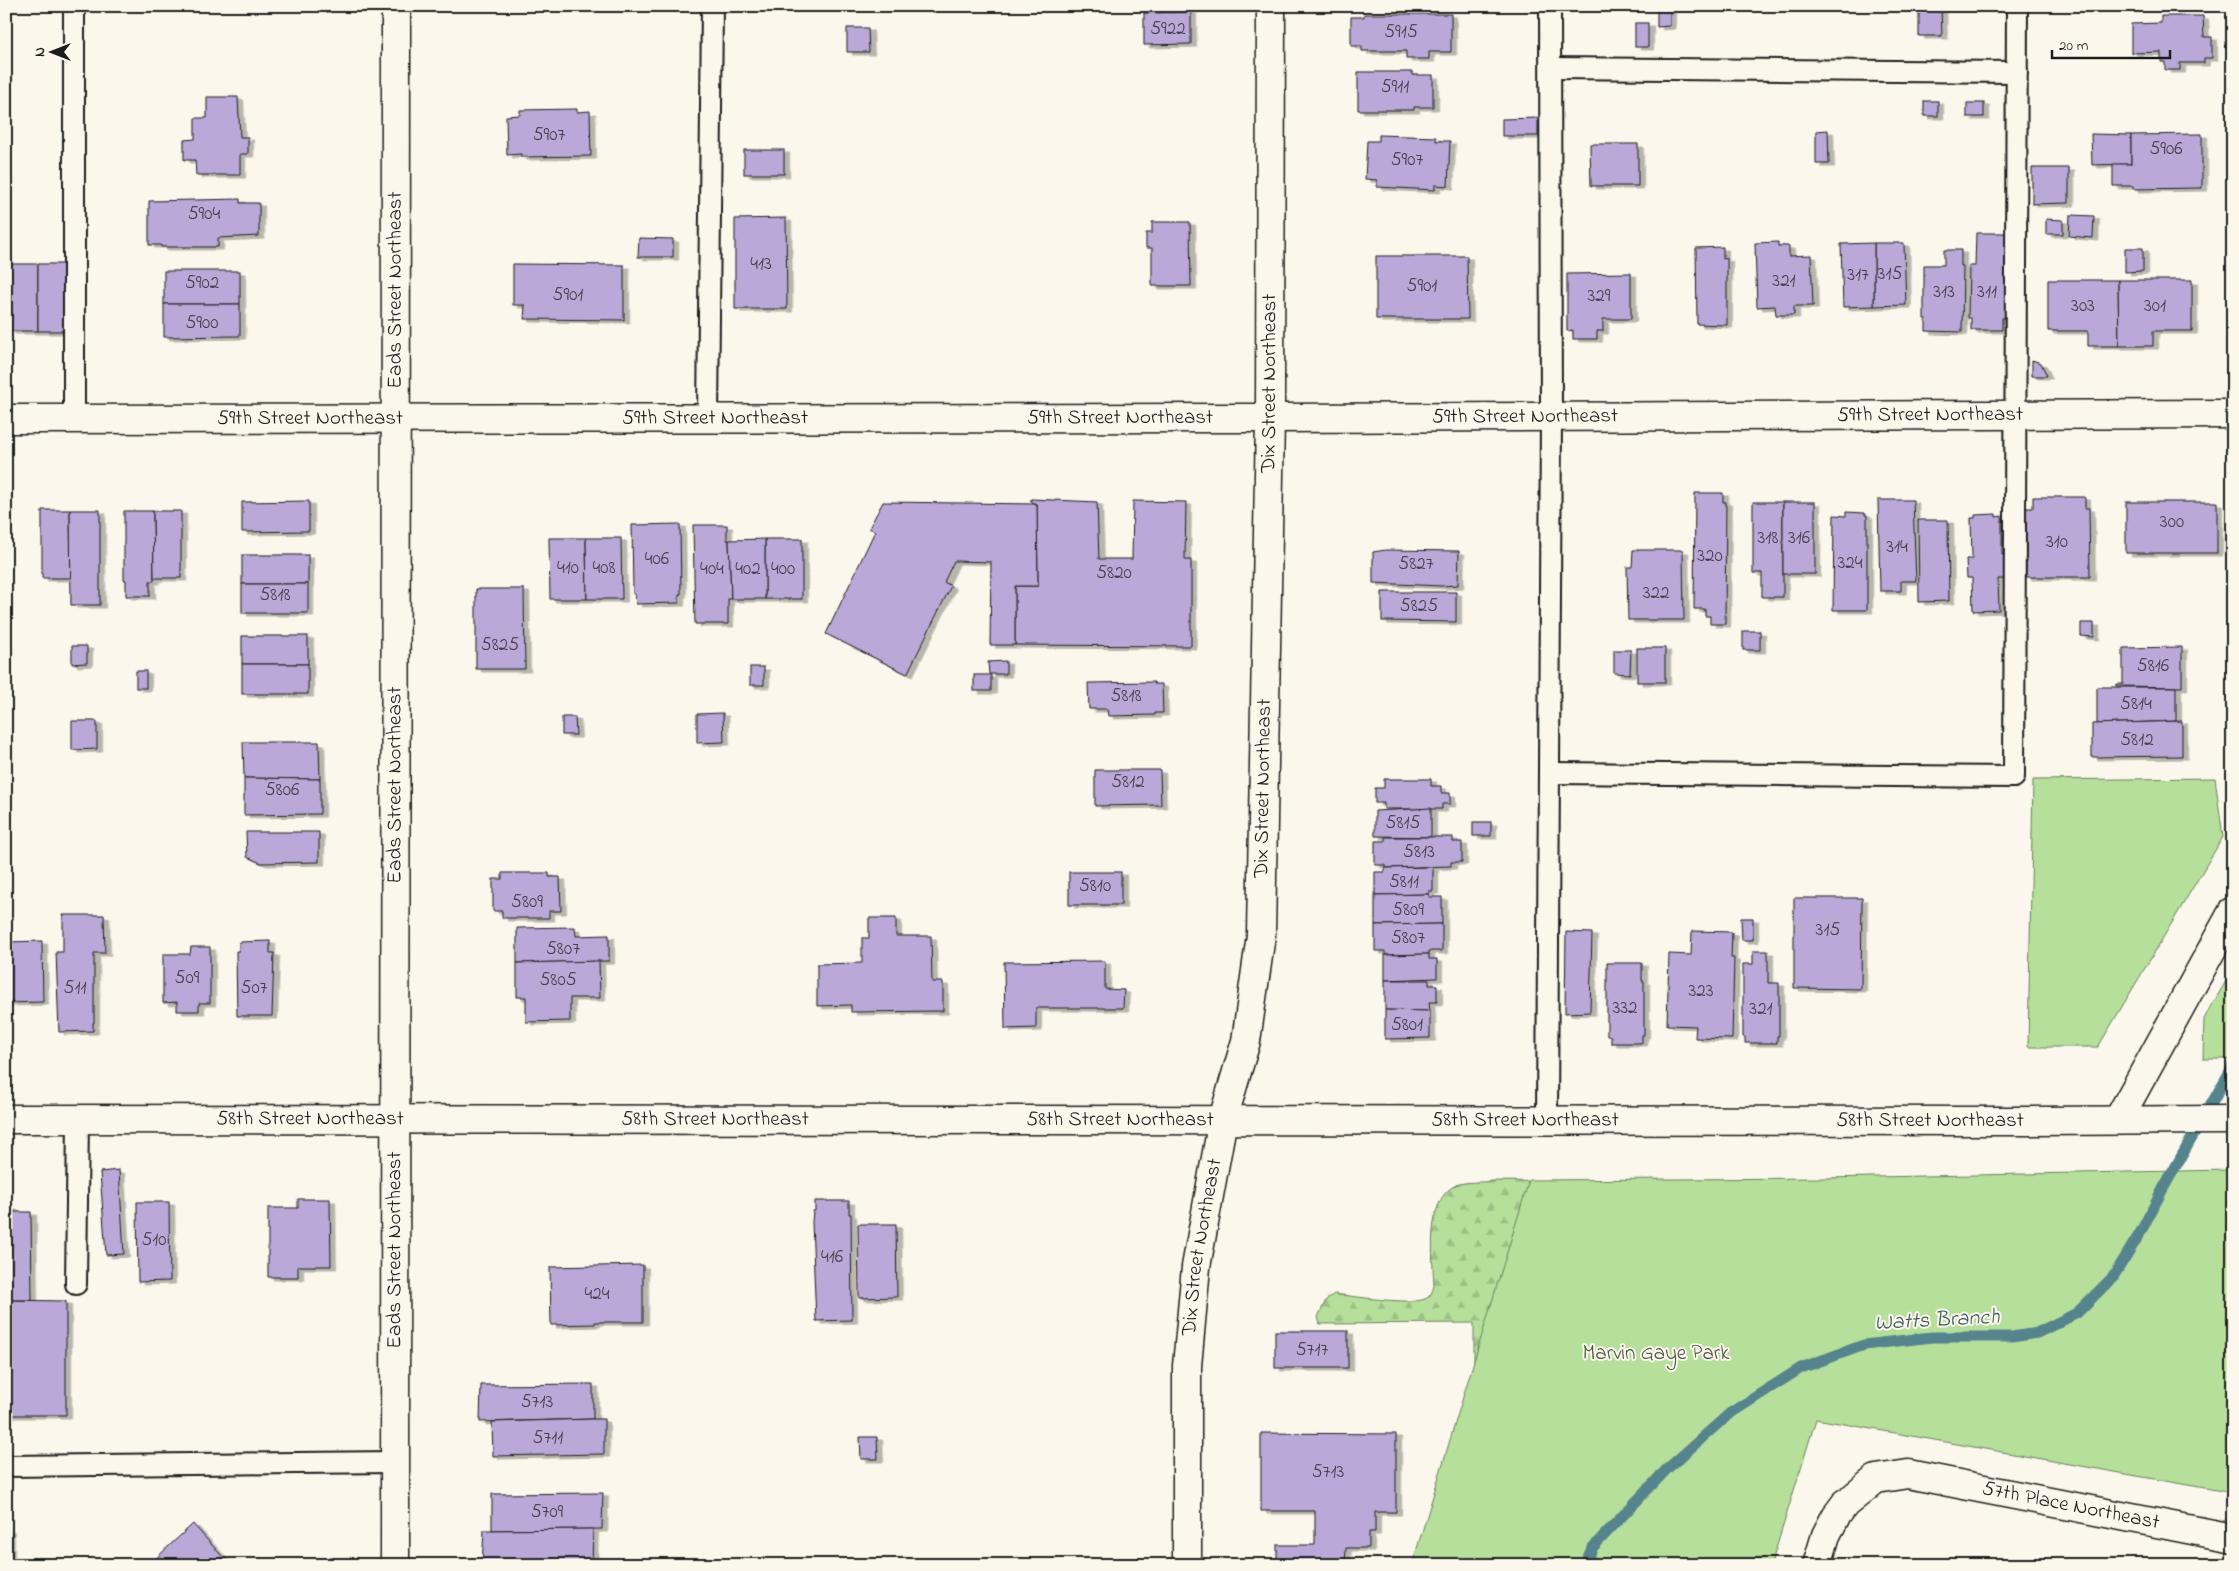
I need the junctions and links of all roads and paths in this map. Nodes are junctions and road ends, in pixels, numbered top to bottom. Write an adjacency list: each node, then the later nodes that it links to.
1 (74, 6): 15 (lane)
2 (396, 6): 16 (street, Eads Street Northeast)
3 (712, 6): 12 (lane)
4 (1271, 6): 13 (street, Dix Street Northeast)
5 (1550, 6): 7 (lane)
6 (2017, 6): 8 (lane)
7 (1550, 68): 8 (lane); 11 (lane)
8 (2017, 72): 9 (lane)
9 (2017, 414): 10 (street, 59th Street Northeast); 11 (street, 59th Street Northeast); 17 (lane)
10 (2233, 414)
11 (1551, 417): 13 (street, 59th Street Northeast); 17 (lane)
12 (708, 418): 13 (street, 59th Street Northeast); 16 (street, 59th Street Northeast)
13 (1270, 418): 22 (street, Dix Street Northeast)
14 (6, 419): 15 (street, 59th Street Northeast)
15 (74, 419): 16 (street, 59th Street Northeast)
16 (396, 419): 21 (street, Eads Street Northeast)
17 (1550, 774): 23 (lane)
18 (2233, 911): 24 (street)
19 (6, 1119): 20 (street, 58th Street Northeast)
20 (78, 1119): 21 (street, 58th Street Northeast); 26 (lane)
21 (396, 1119): 22 (street, 58th Street Northeast); 27 (street, Eads Street Northeast)
22 (1223, 1119): 23 (street, 58th Street Northeast); 31 (street, Dix Street Northeast)
23 (1547, 1120): 24 (street, 58th Street Northeast)
24 (2118, 1120): 25 (street, 58th Street Northeast)
25 (2233, 1120)
26 (76, 1284)
27 (395, 1462): 28 (lane); 30 (street, Eads Street Northeast)
28 (6, 1466)
29 (2233, 1538): 32 (street, 57th Place Northeast)
30 (395, 1565)
31 (1186, 1565)
32 (1817, 1565)

